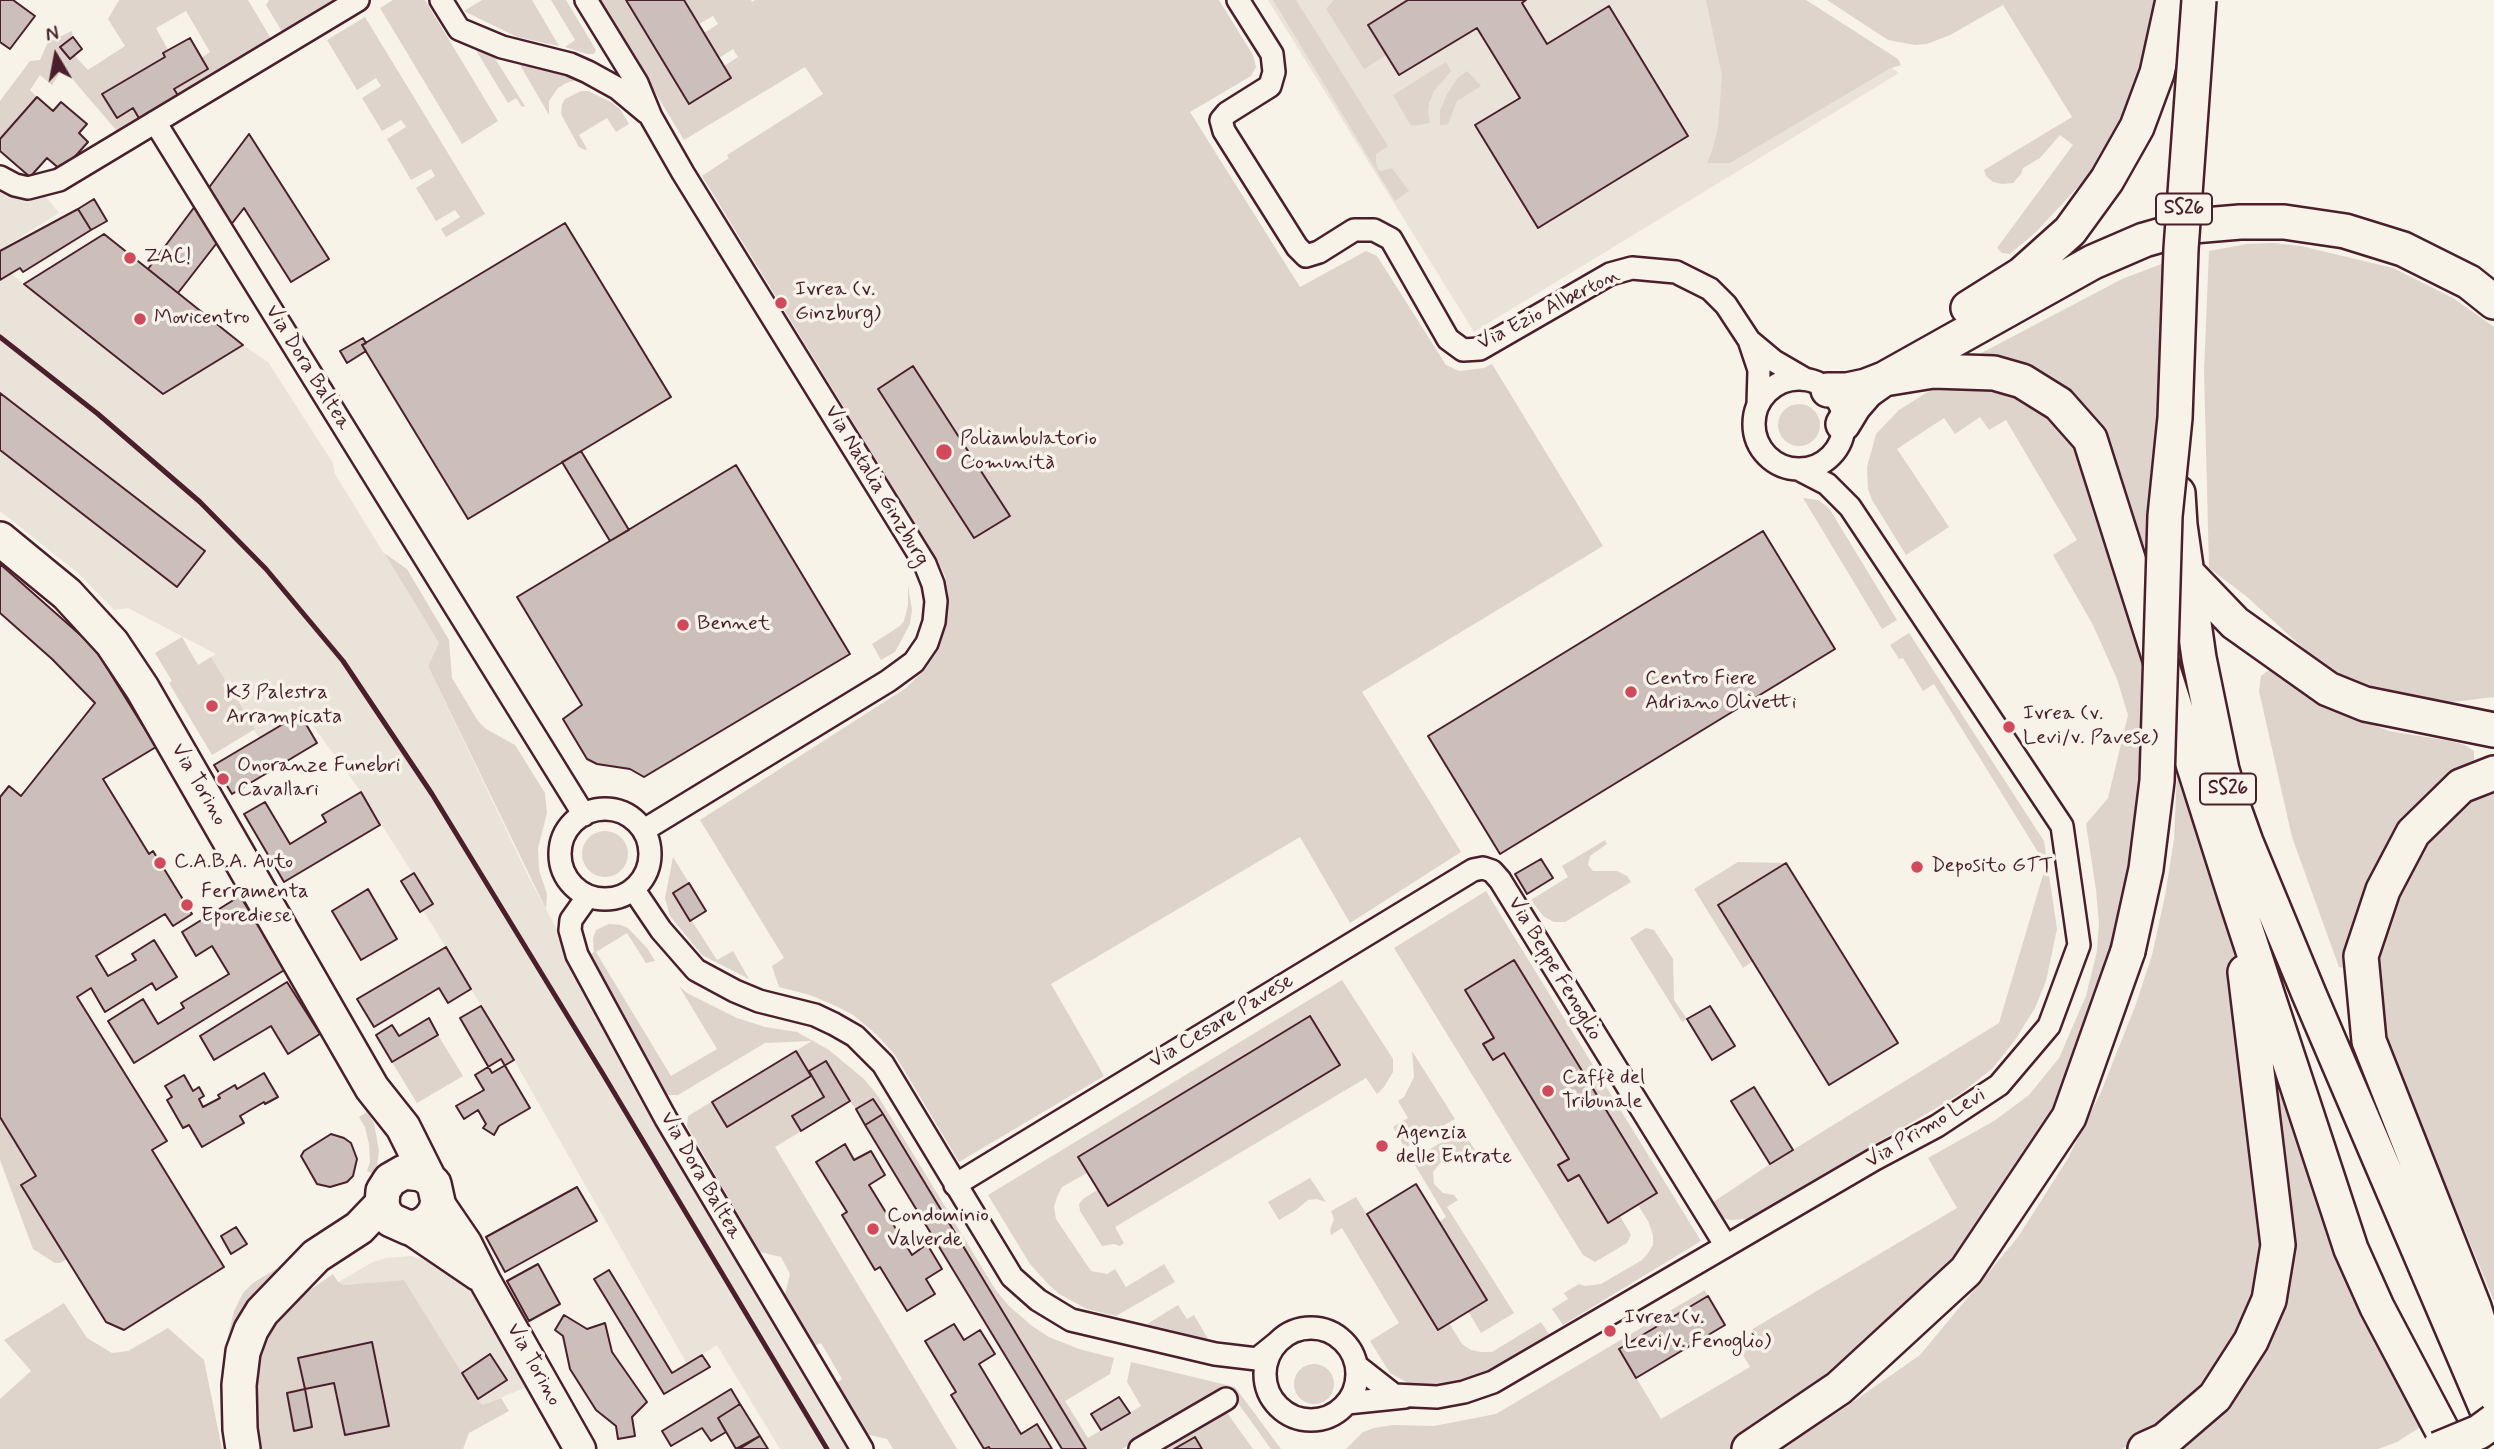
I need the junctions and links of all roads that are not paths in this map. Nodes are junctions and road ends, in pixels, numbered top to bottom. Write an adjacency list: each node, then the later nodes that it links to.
1 (358, 0): 8 (street)
2 (441, 0): 7 (street, Via Natalia Ginzburg)
3 (586, 0): 7 (street, Via Natalia Ginzburg)
4 (1238, 0): 11 (street, Via Ezio Alberton)
5 (2172, 0): 12 (main road)
6 (2199, 0): 15 (main road, SS26, bridge)
7 (651, 117): 26 (street, Via Natalia Ginzburg)
8 (155, 122): 9 (street); 25 (street, Via Dora Baltea)
9 (0, 177)
10 (2494, 302): 12 (main road)
11 (1749, 340): 13 (street); 14 (street, Via Ezio Alberton)
12 (1884, 379): 13 (main road); 16 (main road); 30 (main road)
13 (1816, 385): 14 (street); 16 (street)
14 (1758, 405): 17 (street)
15 (2175, 418): 20 (main road, SS26, bridge); 52 (main road, bridge)
16 (1840, 435): 17 (street); 18 (street, Via Primo Levi)
17 (1798, 469): 18 (street, Via Primo Levi)
18 (1850, 508): 36 (street, Via Primo Levi)
19 (0, 539): 31 (main road, Via Torino)
20 (2186, 572): 22 (main road); 47 (main road, SS26)
21 (2494, 705): 22 (main road)
22 (2398, 711): 23 (main road)
23 (2494, 730)
24 (2494, 773): 42 (main road)
25 (584, 815): 26 (street); 29 (street)
26 (644, 830): 28 (street)
27 (1492, 871): 32 (street, Via Cesare Pavese); 36 (street, Via Beppe Fenoglio)
28 (634, 890): 29 (street); 32 (street)
29 (588, 896): 50 (street, Via Dora Baltea)
30 (2235, 897): 53 (main road); 55 (main road)
31 (378, 1098): 33 (main road, Via Torino); 34 (main road, Via Torino)
32 (955, 1185): 40 (street)
33 (433, 1191): 34 (main road); 35 (main road); 38 (street, Via Torino)
34 (386, 1192): 35 (main road, Via Torino); 37 (main road)
35 (409, 1227): 37 (main road); 38 (street, Via Torino)
36 (1726, 1246): 44 (street, Via Primo Levi)
37 (296, 1278): 48 (main road)
38 (485, 1281): 49 (street, Via Torino)
39 (1278, 1342): 40 (street); 41 (street); 43 (street)
40 (1215, 1354): 43 (street)
41 (1357, 1366): 44 (street, Via Primo Levi); 46 (street)
42 (2494, 1371)
43 (1265, 1381): 46 (street)
44 (1414, 1396): 46 (street, Via Primo Levi)
45 (1226, 1399): 51 (street)
46 (1348, 1403)
47 (2494, 1424): 54 (main road, bridge)
48 (243, 1449)
49 (580, 1449)
50 (862, 1449)
51 (1140, 1449)
52 (1749, 1449)
53 (2145, 1449)
54 (2438, 1449)
55 (2452, 1449)

